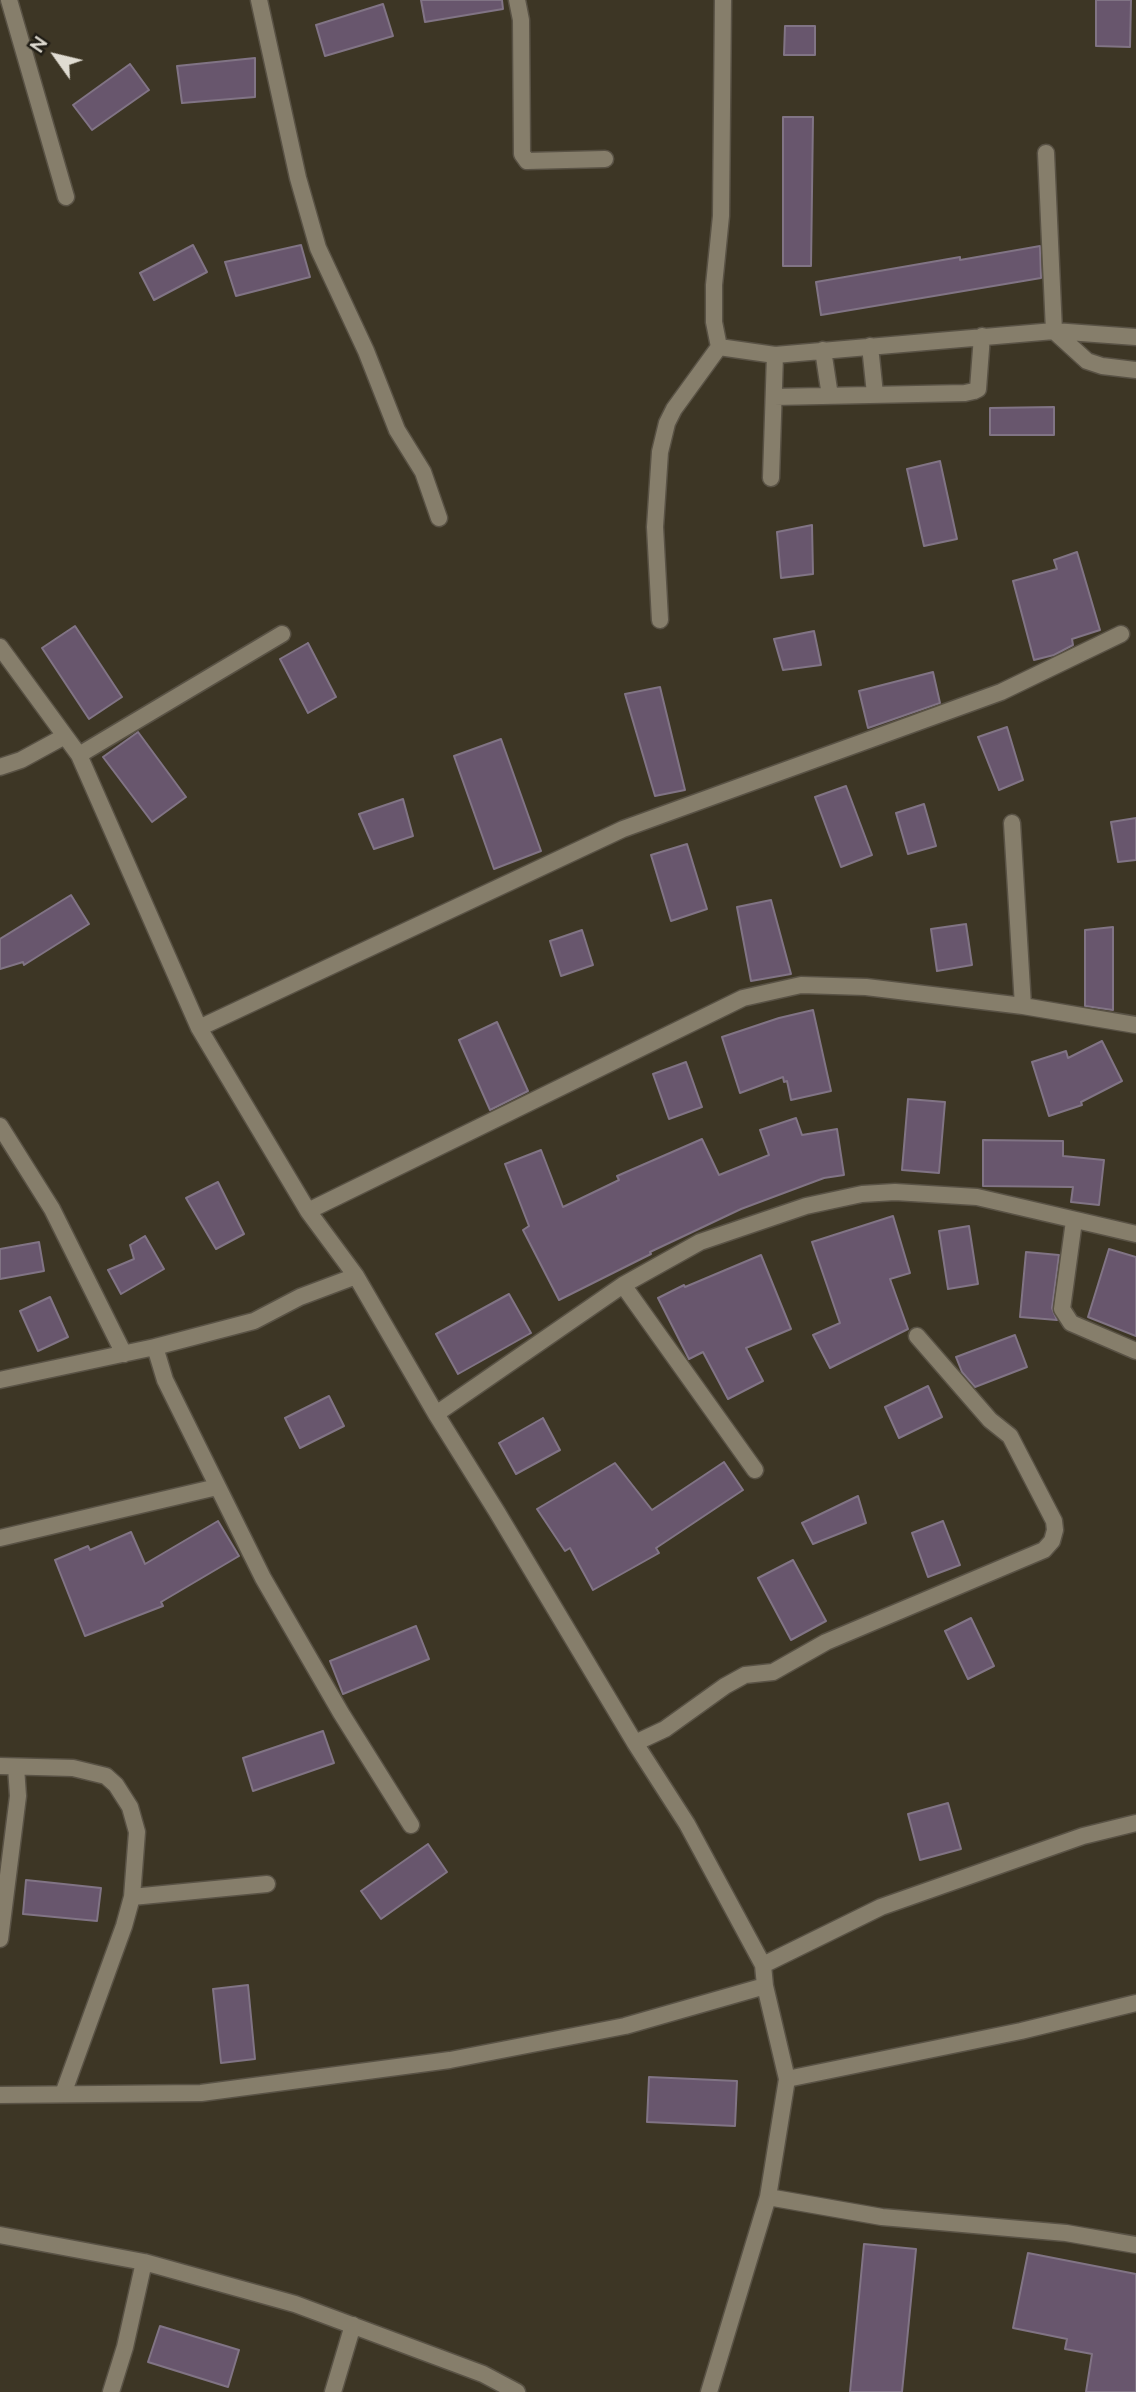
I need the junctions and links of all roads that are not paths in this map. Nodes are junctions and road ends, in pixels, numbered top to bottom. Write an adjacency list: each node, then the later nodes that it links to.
1 (9, 0): 7 (street)
2 (259, 0): 20 (street)
3 (517, 0): 6 (street)
4 (723, 0): 12 (street)
5 (1046, 153): 8 (street)
6 (606, 159)
7 (66, 197)
8 (1054, 331): 9 (street); 10 (street); 15 (street)
9 (982, 336): 11 (street); 16 (street)
10 (1136, 337)
11 (870, 346): 13 (street); 16 (street)
12 (719, 347): 14 (street); 21 (street)
13 (823, 350): 14 (street); 17 (street)
14 (775, 355): 18 (street)
15 (1136, 370)
16 (875, 394): 17 (street)
17 (830, 396): 18 (street)
18 (774, 397): 19 (street)
19 (771, 478)
20 (439, 518)
21 (660, 620)
22 (282, 634): 26 (street)
23 (1121, 634): 31 (street)
24 (0, 647): 25 (street)
25 (65, 736): 26 (street); 27 (street)
26 (79, 755): 31 (street)
27 (0, 768)
28 (1012, 823): 29 (street)
29 (1023, 1006): 30 (street); 33 (street)
30 (1136, 1024)
31 (199, 1028): 33 (street)
32 (0, 1126): 41 (street)
33 (308, 1211): 36 (street)
34 (1074, 1221): 35 (street); 37 (street); 40 (street)
35 (1136, 1234)
36 (356, 1276): 39 (street); 43 (street)
37 (623, 1285): 43 (street); 44 (street)
38 (917, 1336): 47 (street)
39 (155, 1347): 41 (street); 45 (street)
40 (1136, 1351)
41 (124, 1354): 42 (street)
42 (0, 1380)
43 (436, 1414): 47 (street)
44 (755, 1470)
45 (217, 1488): 46 (street); 50 (street)
46 (0, 1538)
47 (635, 1743): 54 (street)
48 (8, 1766): 52 (street); 53 (street)
49 (1136, 1823): 54 (street)
50 (411, 1825)
51 (267, 1884): 52 (street)
52 (132, 1897): 58 (street)
53 (0, 1939)
54 (763, 1965): 55 (street)
55 (765, 1986): 57 (street); 58 (street)
56 (1136, 2003): 57 (street)
57 (787, 2079): 60 (street)
58 (63, 2094): 59 (street)
59 (0, 2095)
60 (768, 2197): 62 (street); 68 (street)
61 (0, 2235): 63 (street)
62 (1136, 2245)
63 (144, 2262): 64 (street); 65 (street)
64 (353, 2325): 66 (street); 67 (street)
65 (111, 2392)
66 (333, 2392)
67 (517, 2392)
68 (709, 2392)

